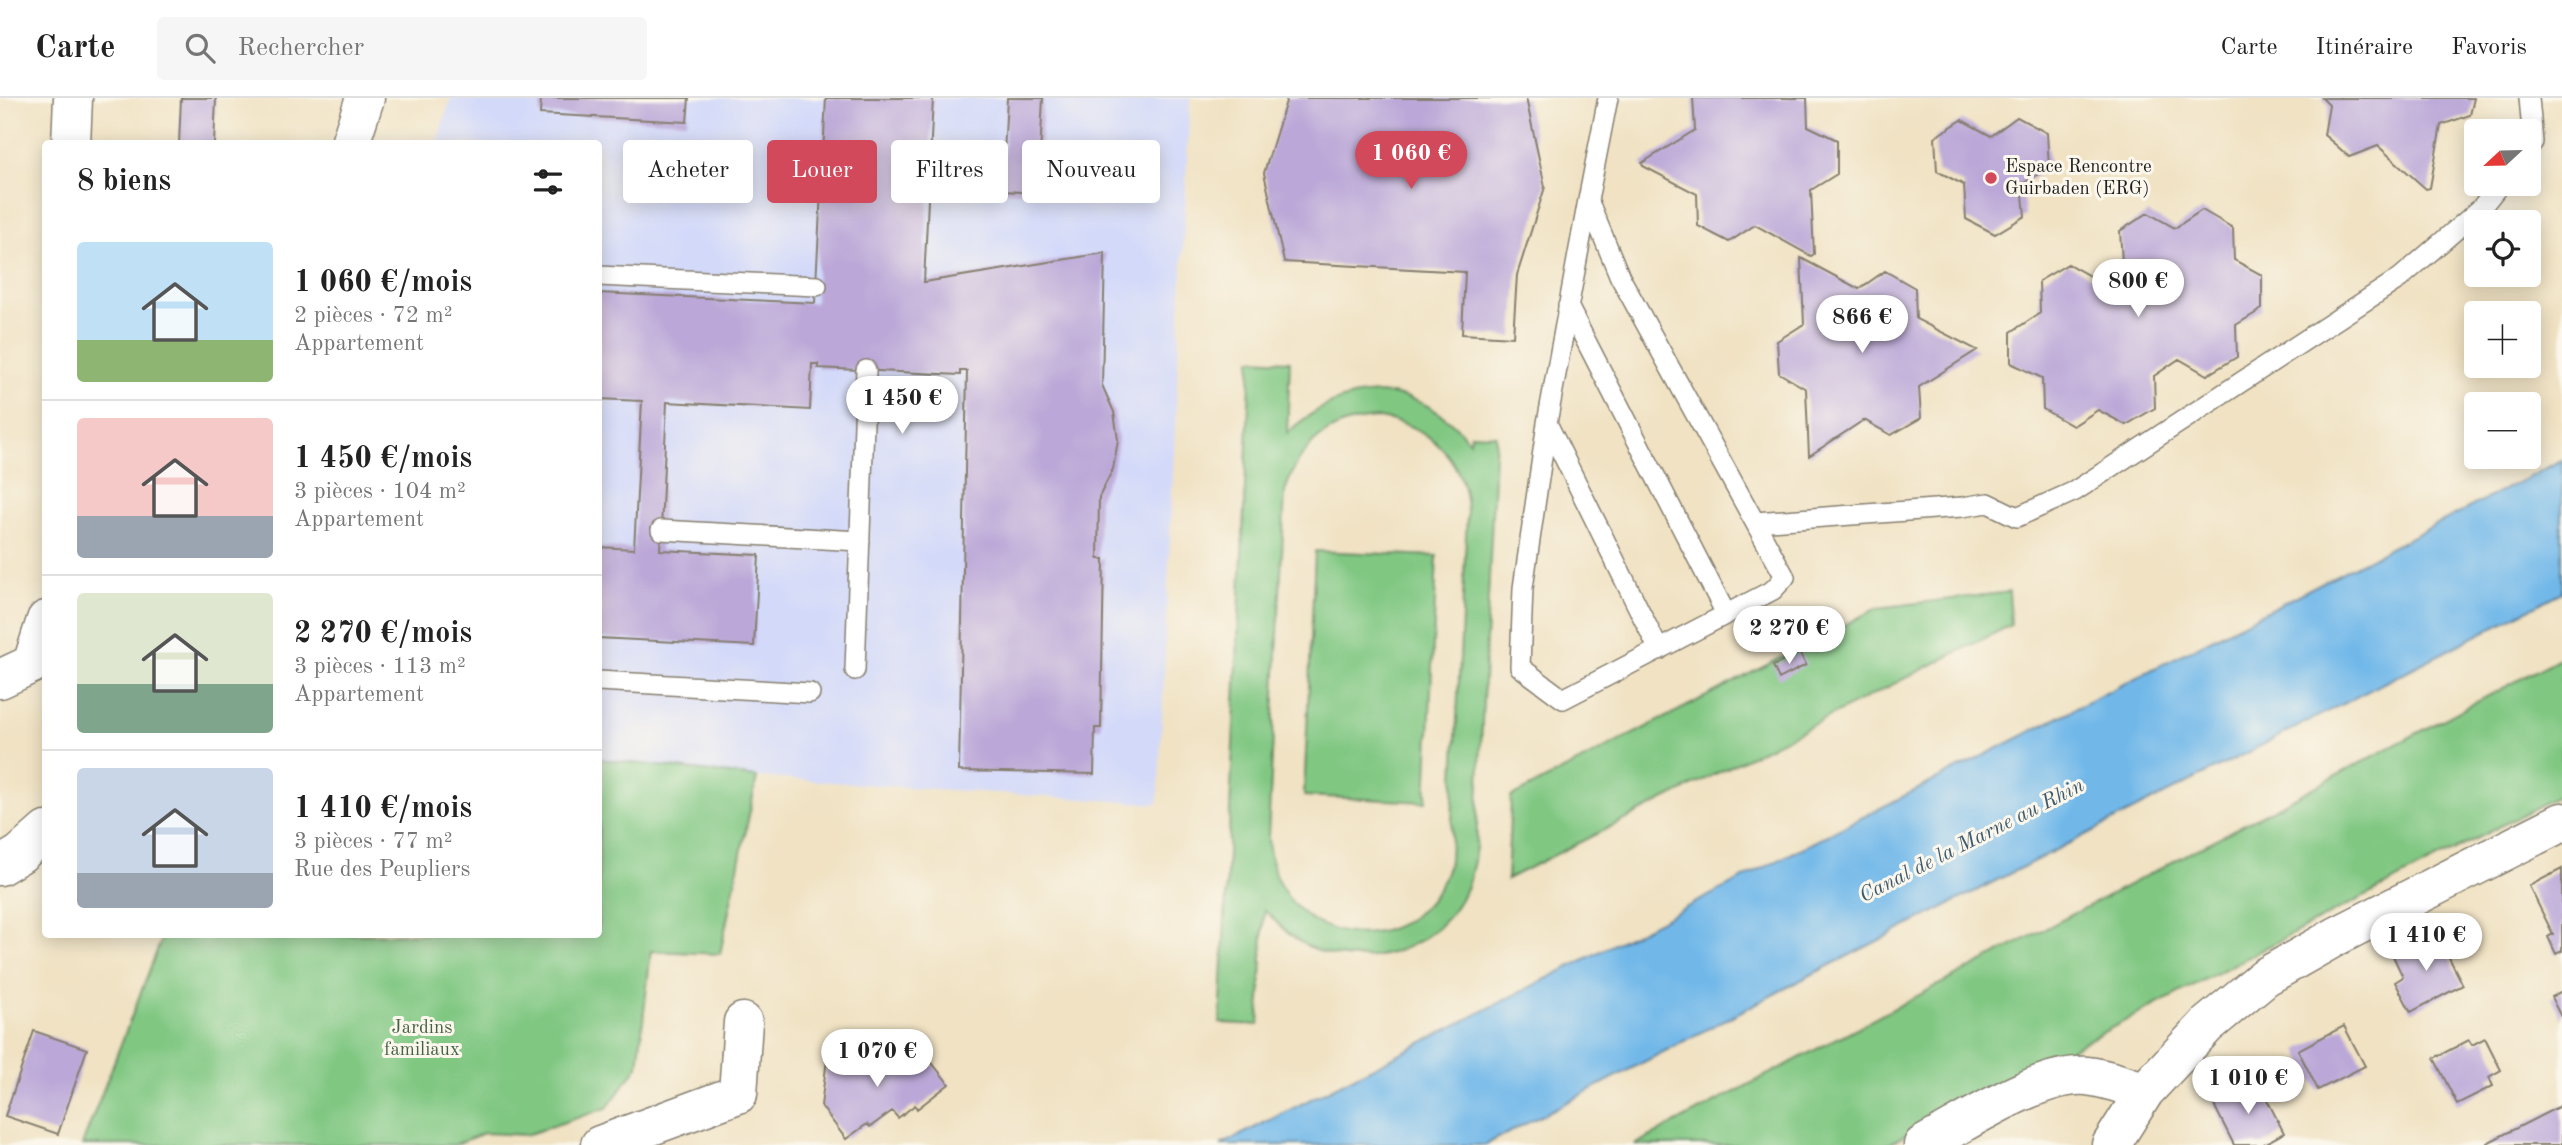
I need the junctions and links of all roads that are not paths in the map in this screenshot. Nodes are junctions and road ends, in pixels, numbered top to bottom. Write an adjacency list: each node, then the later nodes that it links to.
1 (73, 98): 6 (street)
2 (365, 98): 7 (street)
3 (1608, 98): 9 (lane)
4 (2529, 98): 5 (lane)
5 (2531, 119)
6 (71, 140)
7 (351, 140)
8 (2490, 196): 15 (lane)
9 (1588, 200): 12 (lane); 15 (lane)
10 (602, 276): 11 (lane)
11 (817, 286)
12 (1568, 306): 14 (lane); 18 (lane)
13 (866, 370): 17 (lane)
14 (1547, 423): 20 (lane); 20 (lane)
15 (1755, 522): 18 (lane)
16 (661, 530): 17 (lane)
17 (860, 541): 21 (lane)
18 (1726, 614): 20 (lane)
19 (42, 633): 22 (street)
20 (1659, 650)
21 (855, 670)
22 (0, 679)
23 (602, 681): 24 (lane)
24 (810, 693)
25 (2562, 822): 29 (street)
26 (42, 835): 27 (street)
27 (0, 866)
28 (743, 1022): 30 (street)
29 (2145, 1091): 31 (street); 32 (street)
30 (600, 1145)
31 (1923, 1145)
32 (2110, 1145)

